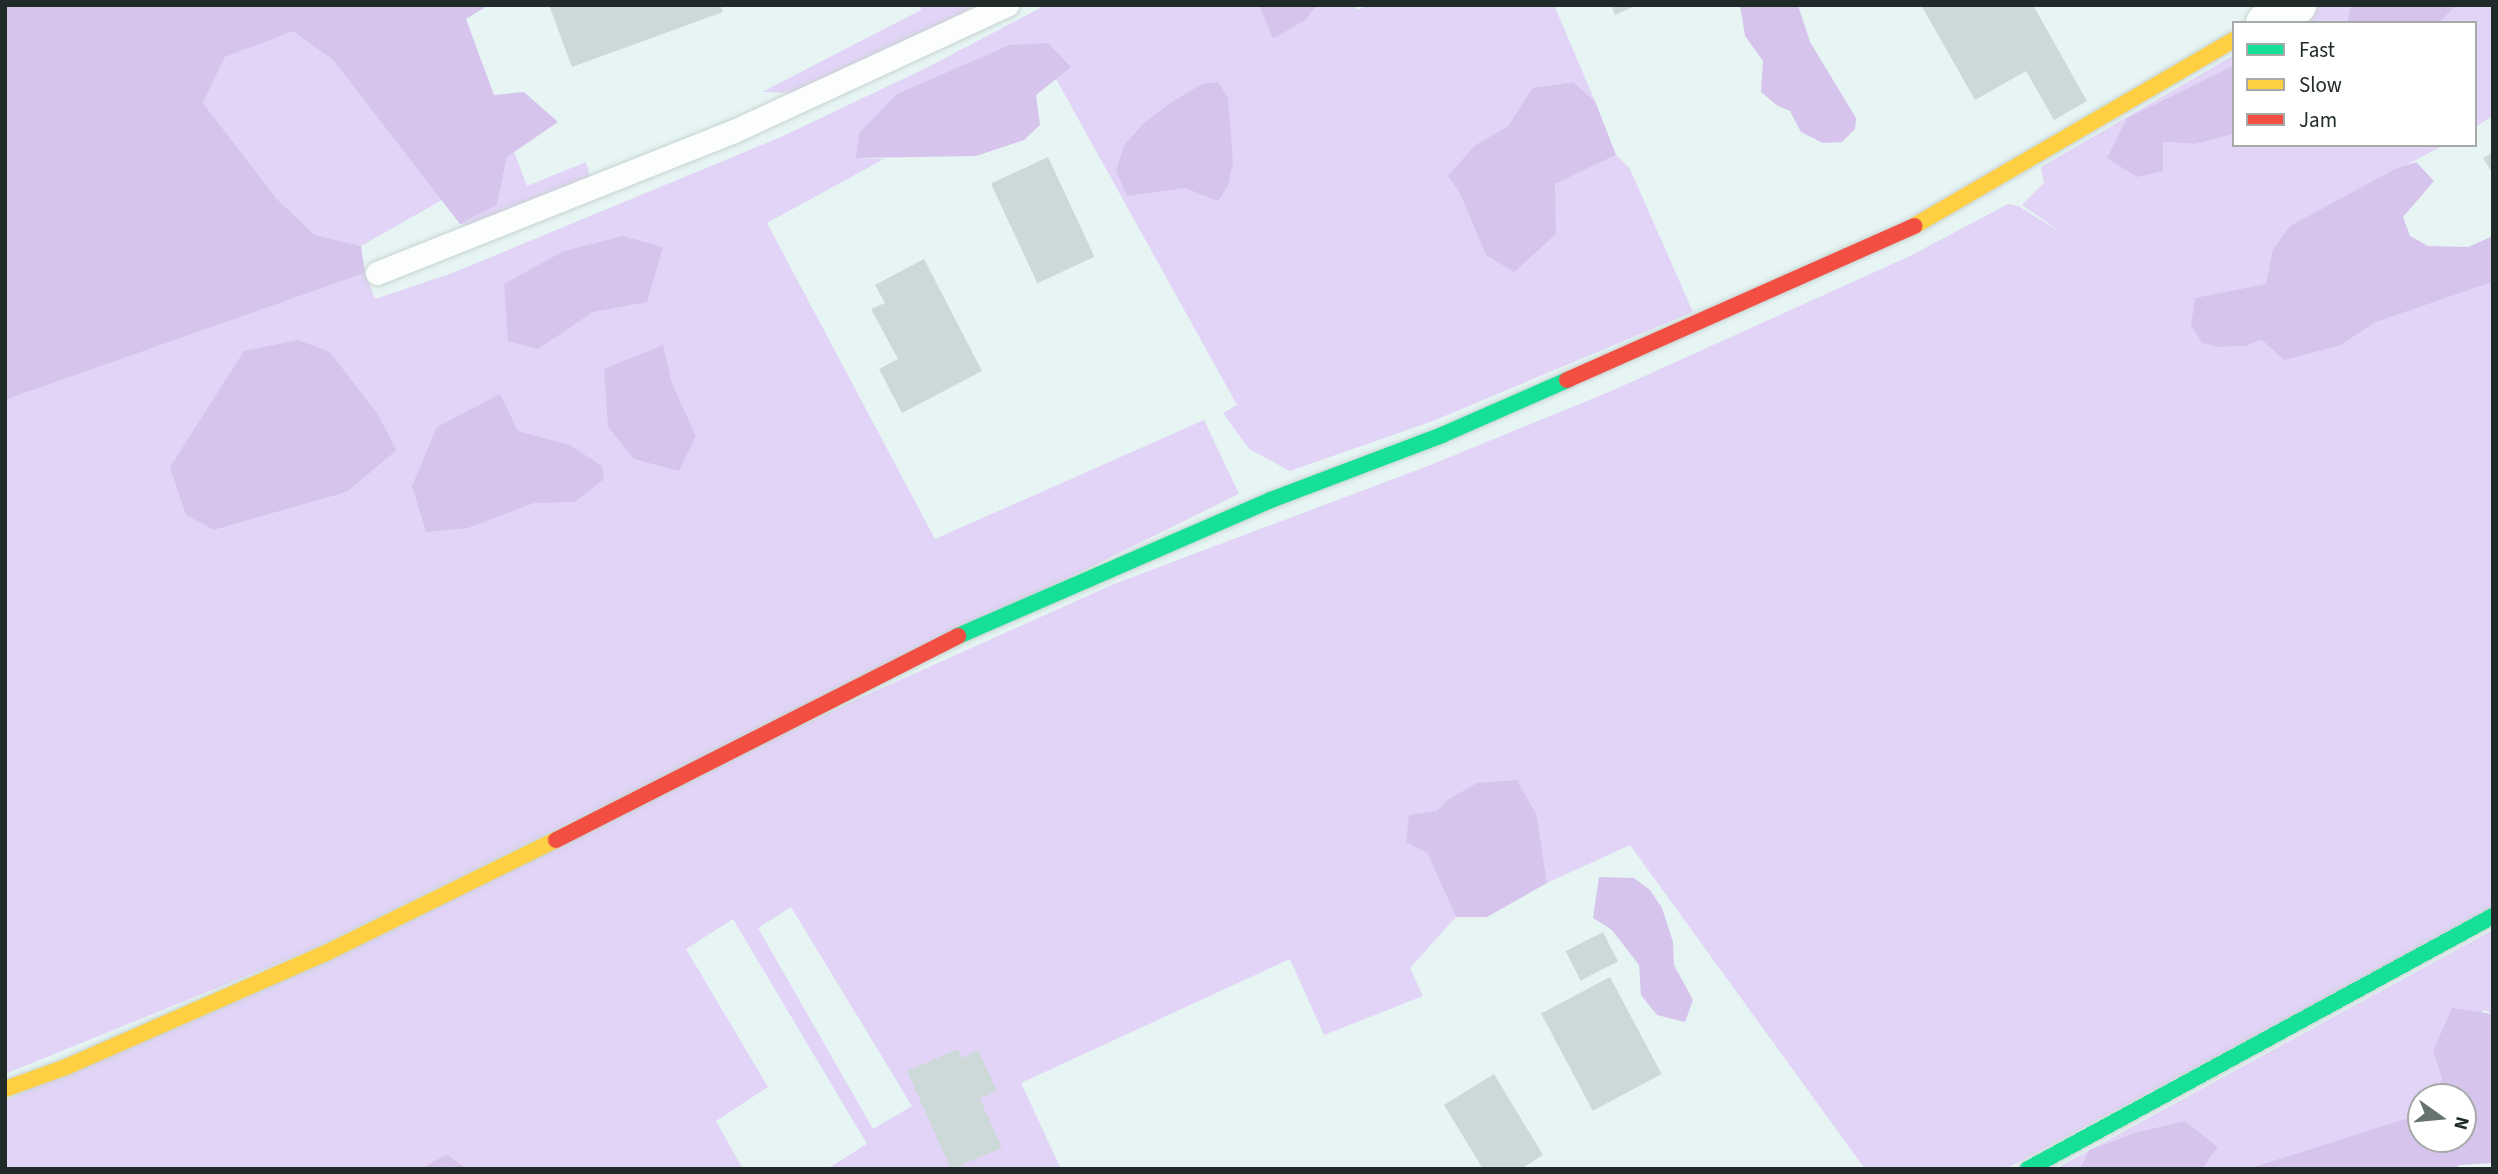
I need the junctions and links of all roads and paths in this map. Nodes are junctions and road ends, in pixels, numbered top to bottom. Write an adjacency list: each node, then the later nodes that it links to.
1 (1007, 5): 5 (lane)
2 (2297, 5): 3 (street)
3 (2269, 21)
4 (2232, 41): 7 (street)
5 (377, 273)
6 (2493, 916): 8 (street)
7 (5, 1089)
8 (2028, 1169)

